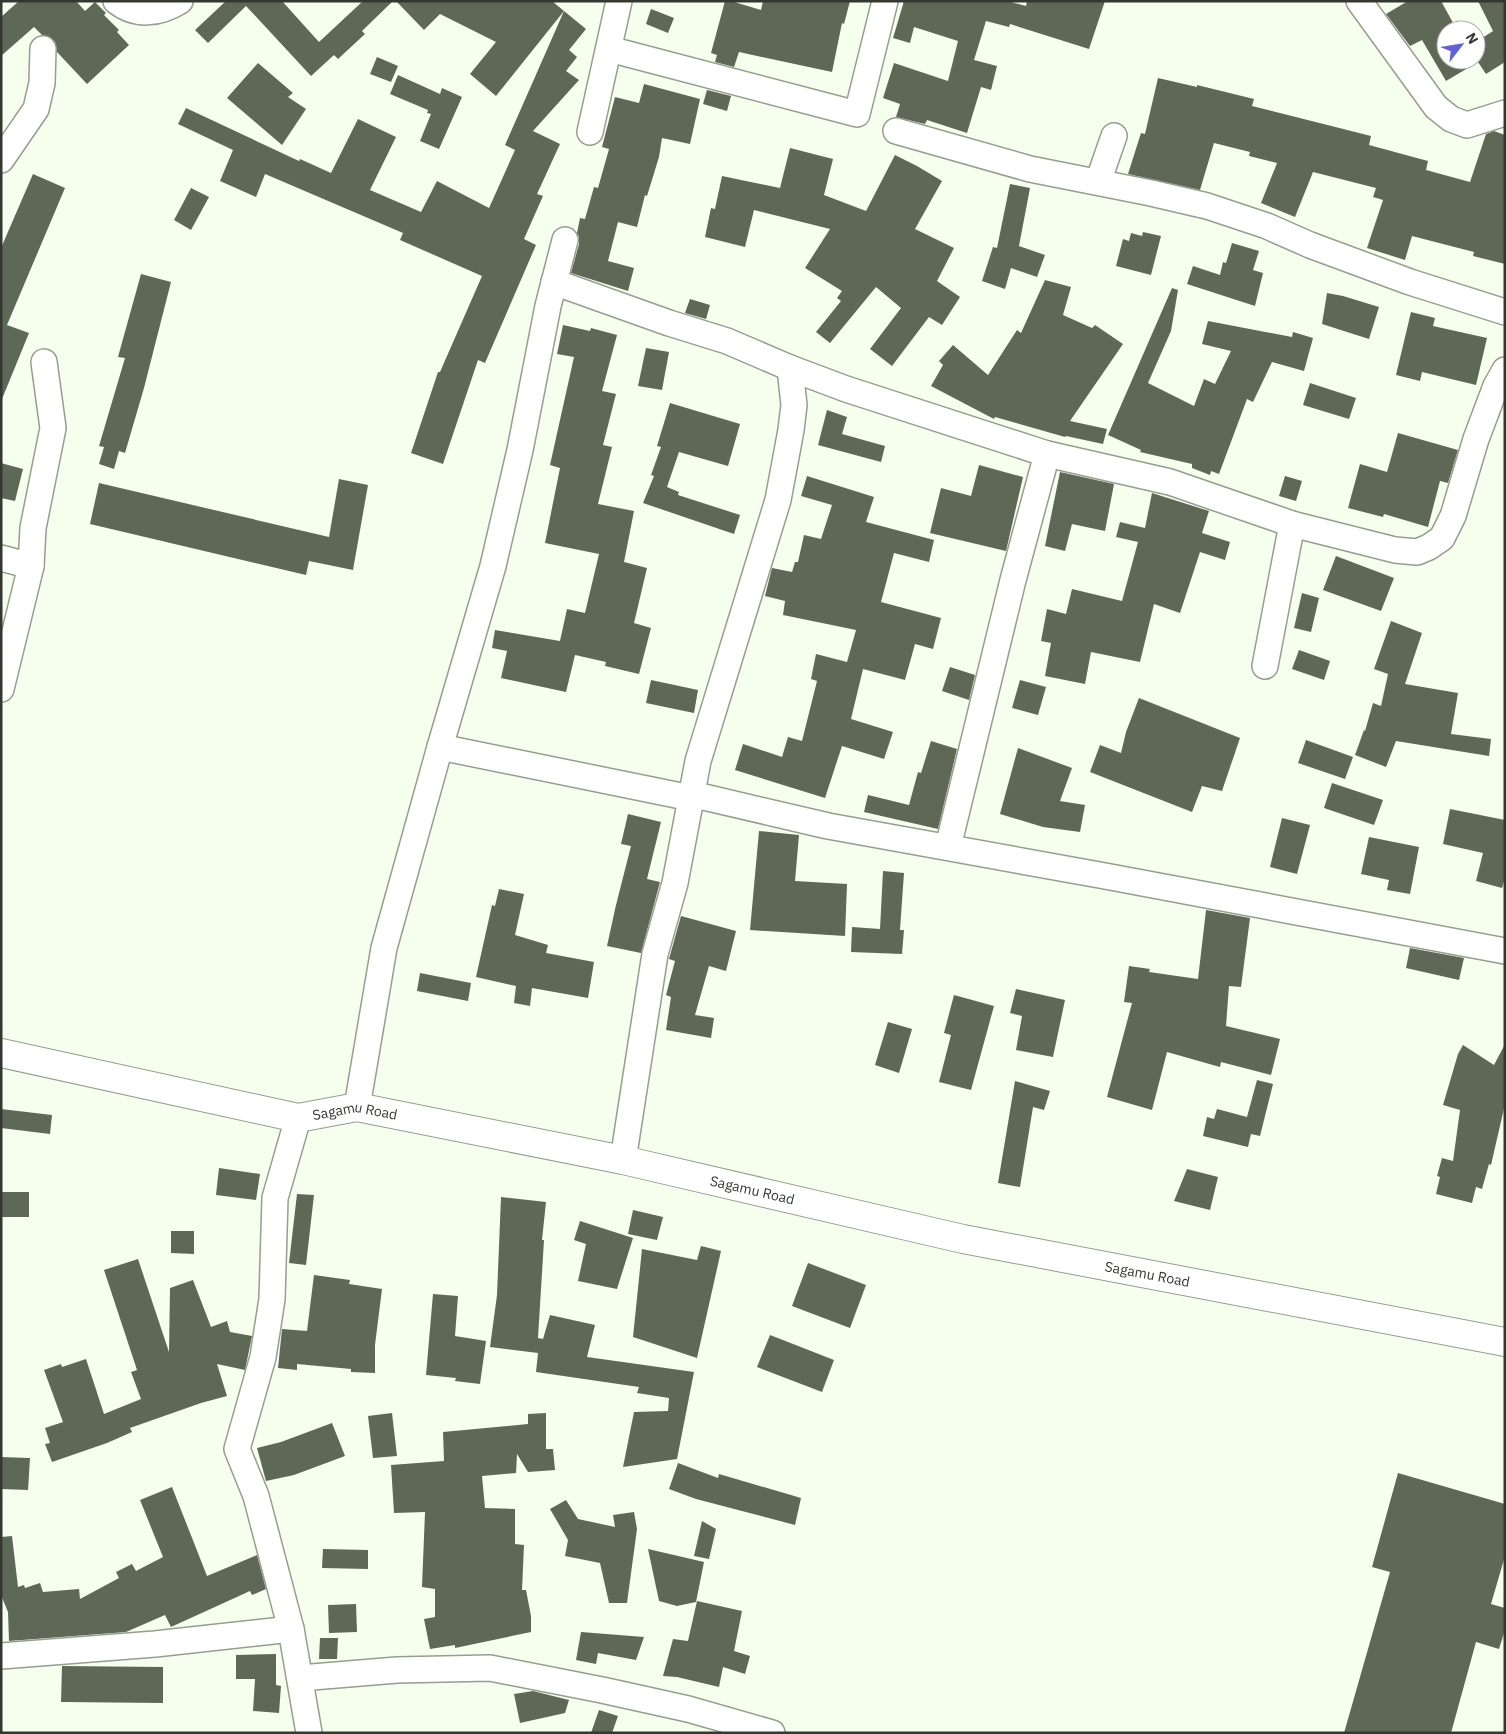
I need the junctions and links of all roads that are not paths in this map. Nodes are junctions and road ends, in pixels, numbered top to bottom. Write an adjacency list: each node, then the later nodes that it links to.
1 (116, 1): 2 (street)
2 (180, 1)
3 (619, 1): 6 (street)
4 (886, 1): 6 (street)
5 (1359, 1): 8 (street)
6 (608, 49): 10 (street)
7 (43, 50): 12 (street)
8 (1505, 113)
9 (896, 131): 13 (street)
10 (590, 132)
11 (1114, 136): 13 (street)
12 (1, 160)
13 (1098, 182): 16 (street)
14 (565, 240): 15 (street)
15 (554, 282): 18 (street); 26 (street)
16 (1505, 312)
17 (44, 362): 23 (street)
18 (790, 368): 20 (street); 27 (street)
19 (1505, 370): 21 (street)
20 (1047, 454): 21 (street); 28 (street)
21 (1292, 524): 24 (street)
22 (1, 558): 23 (street)
23 (31, 566): 25 (street)
24 (1266, 666)
25 (1, 689)
26 (440, 746): 27 (street); 31 (street)
27 (691, 798): 28 (street); 33 (street)
28 (948, 847): 29 (street)
29 (1505, 951)
30 (1, 1053): 32 (highway, Sagamu Road)
31 (357, 1107): 32 (highway, Sagamu Road); 33 (highway, Sagamu Road)
32 (298, 1118): 35 (street)
33 (623, 1160): 34 (highway, Sagamu Road)
34 (1505, 1342)
35 (291, 1630): 36 (street); 37 (street)
36 (1, 1656)
37 (300, 1678): 38 (street); 39 (street)
38 (310, 1733)
39 (772, 1733)

